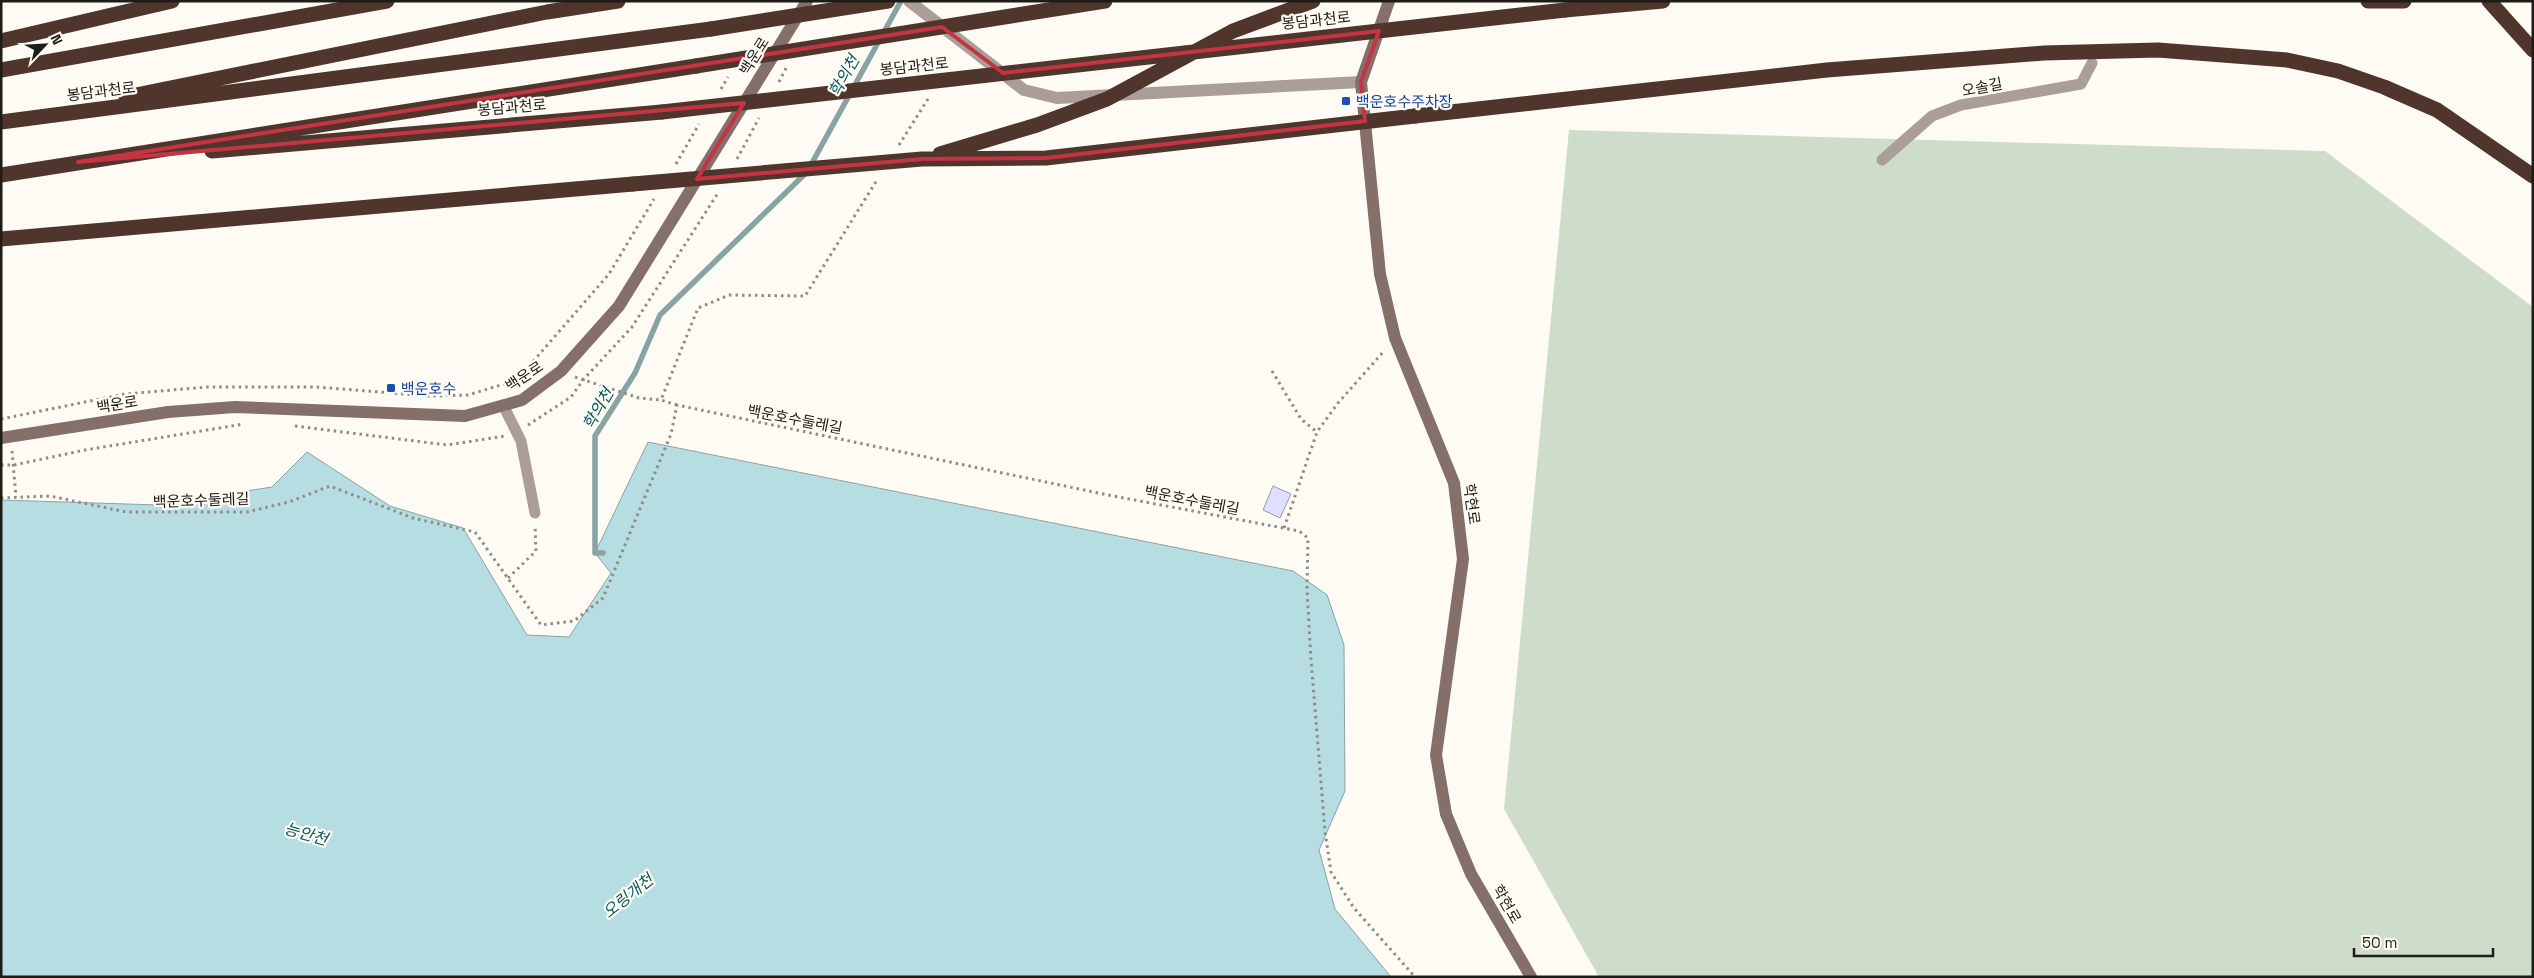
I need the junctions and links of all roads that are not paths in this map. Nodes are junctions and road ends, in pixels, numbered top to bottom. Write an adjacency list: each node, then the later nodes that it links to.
1 (172, 1): 14 (highway)
2 (387, 1): 17 (highway)
3 (618, 1): 19 (highway)
4 (807, 1): 26 (street, 백운로)
5 (888, 1): 19 (highway, 봉담과천로, bridge)
6 (1105, 1): 22 (highway, 봉담과천로, bridge)
7 (1313, 1): 20 (highway, bridge)
8 (1389, 1): 18 (street, 학현로)
9 (1663, 1): 22 (highway, 봉담과천로, bridge)
10 (2368, 1): 11 (highway)
11 (2404, 1)
12 (2489, 1): 15 (highway)
13 (911, 3): 18 (street)
14 (1, 41)
15 (2533, 50)
16 (2092, 63): 21 (lane, 오솔길)
17 (1, 70)
18 (1361, 82): 29 (street, 학현로)
19 (1, 122)
20 (922, 159): 24 (highway, bridge); 25 (highway, bridge)
21 (1882, 160)
22 (78, 162): 23 (highway, 봉담과천로)
23 (1, 176)
24 (2533, 176)
25 (1, 239)
26 (504, 407): 27 (street, 백운로); 28 (lane)
27 (6, 438)
28 (535, 512)
29 (1530, 977)

